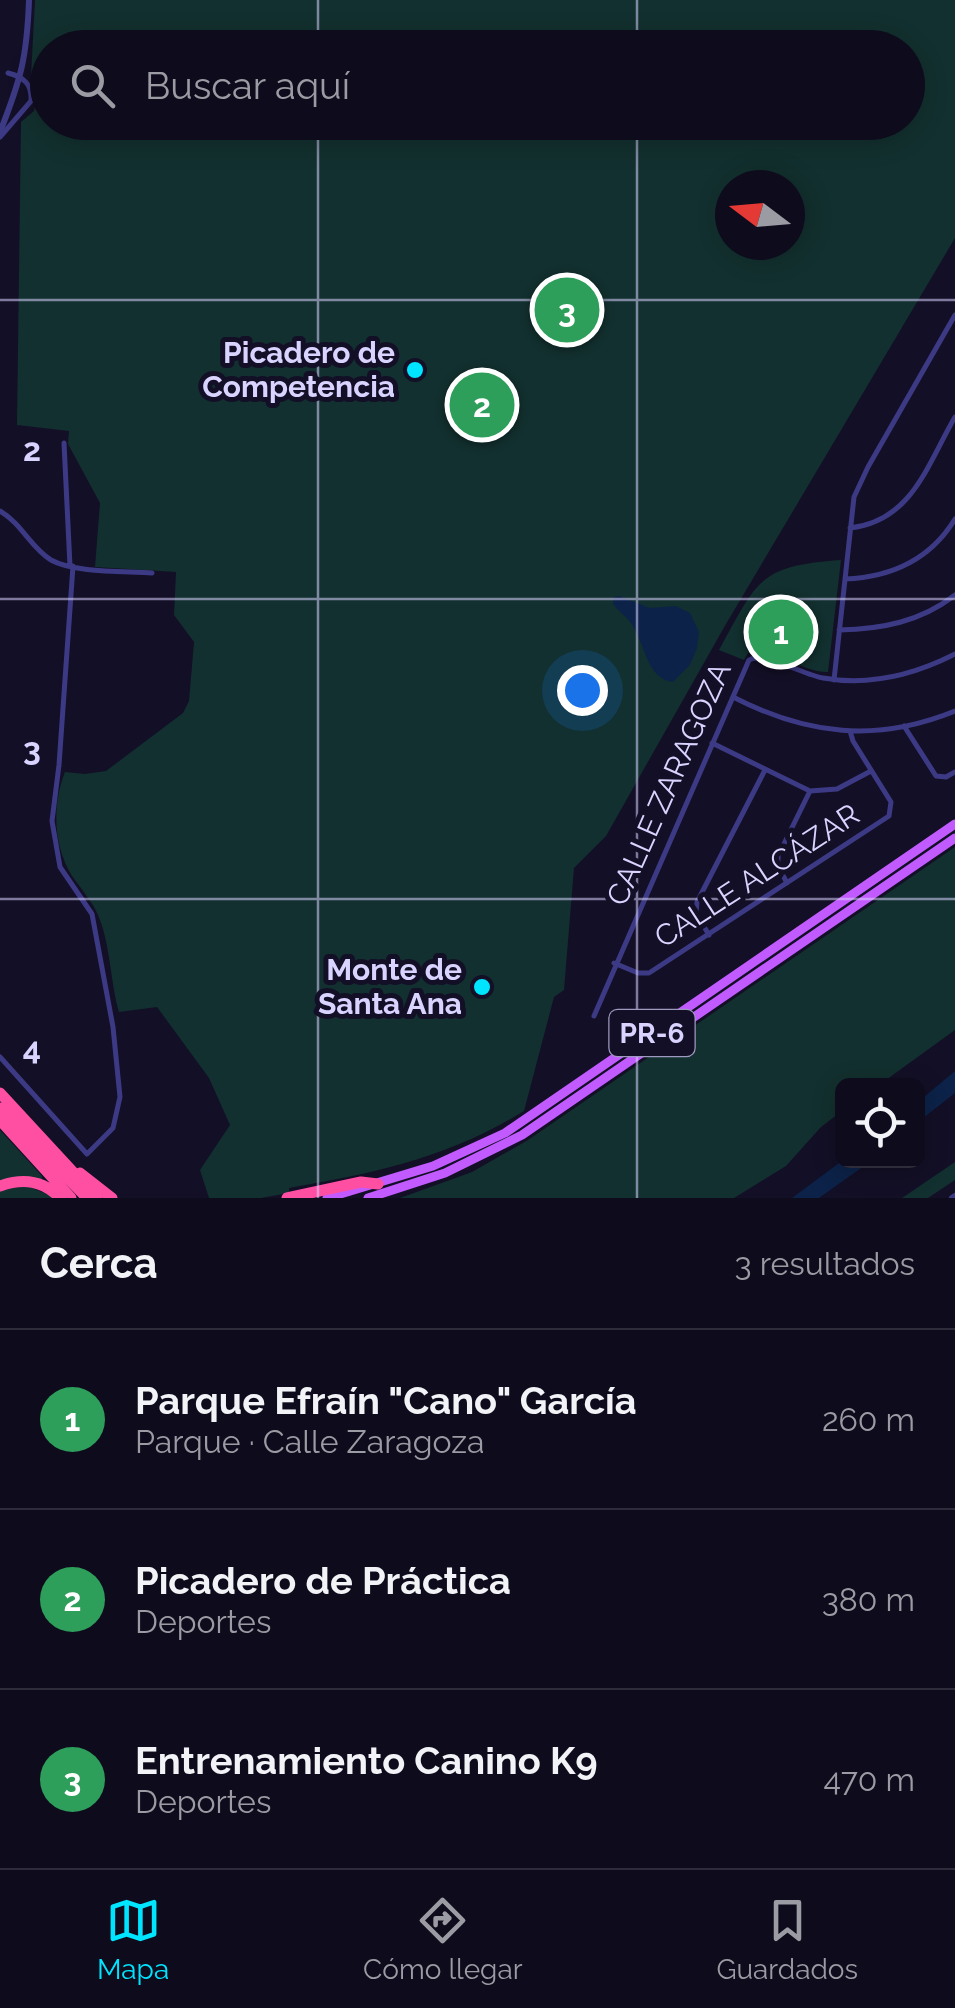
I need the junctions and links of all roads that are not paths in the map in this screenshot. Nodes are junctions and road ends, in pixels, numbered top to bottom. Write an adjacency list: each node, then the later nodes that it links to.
1 (29, 0): 3 (street)
2 (8, 73): 3 (street)
3 (22, 76): 4 (street); 6 (street)
4 (30, 86)
5 (30, 103): 6 (street)
6 (0, 134)
7 (955, 315): 12 (street)
8 (955, 417): 12 (street)
9 (64, 443): 13 (street)
10 (0, 511): 13 (street)
11 (955, 520): 15 (street)
12 (850, 528): 15 (street)
13 (71, 566): 14 (street); 35 (street)
14 (152, 573)
15 (844, 579): 17 (street)
16 (955, 595): 17 (street)
17 (839, 630): 19 (street)
18 (955, 654): 19 (street, CALLE ZARAGOZA)
19 (834, 680): 20 (street, CALLE ZARAGOZA)
20 (732, 697): 23 (street); 24 (street, CALLE ZARAGOZA)
21 (955, 710): 22 (street)
22 (904, 726): 23 (street); 27 (street)
23 (850, 731): 26 (street, CALLE ALCÁZAR)
24 (712, 744): 25 (street); 33 (street, CALLE ZARAGOZA)
25 (765, 770): 28 (street); 32 (street)
26 (871, 771): 28 (street); 31 (street, CALLE ALCÁZAR)
27 (955, 772)
28 (810, 790): 31 (street)
29 (955, 824): 40 (main road, PR-6)
30 (955, 838): 49 (main road, PR-6)
31 (787, 884): 32 (street, CALLE ALCÁZAR)
32 (709, 935): 33 (street, CALLE ALCÁZAR)
33 (614, 963): 34 (street, CALLE ZARAGOZA)
34 (594, 1016)
35 (0, 1057)
36 (0, 1093): 39 (highway)
37 (0, 1108): 44 (highway)
38 (0, 1120): 43 (highway)
39 (68, 1165): 45 (highway); 46 (highway)
40 (378, 1184): 47 (highway); 48 (main road, PR-6)
41 (0, 1186): 42 (highway)
42 (60, 1198)
43 (71, 1198)
44 (87, 1198)
45 (97, 1198)
46 (112, 1198)
47 (287, 1198)
48 (326, 1198)
49 (368, 1198)

